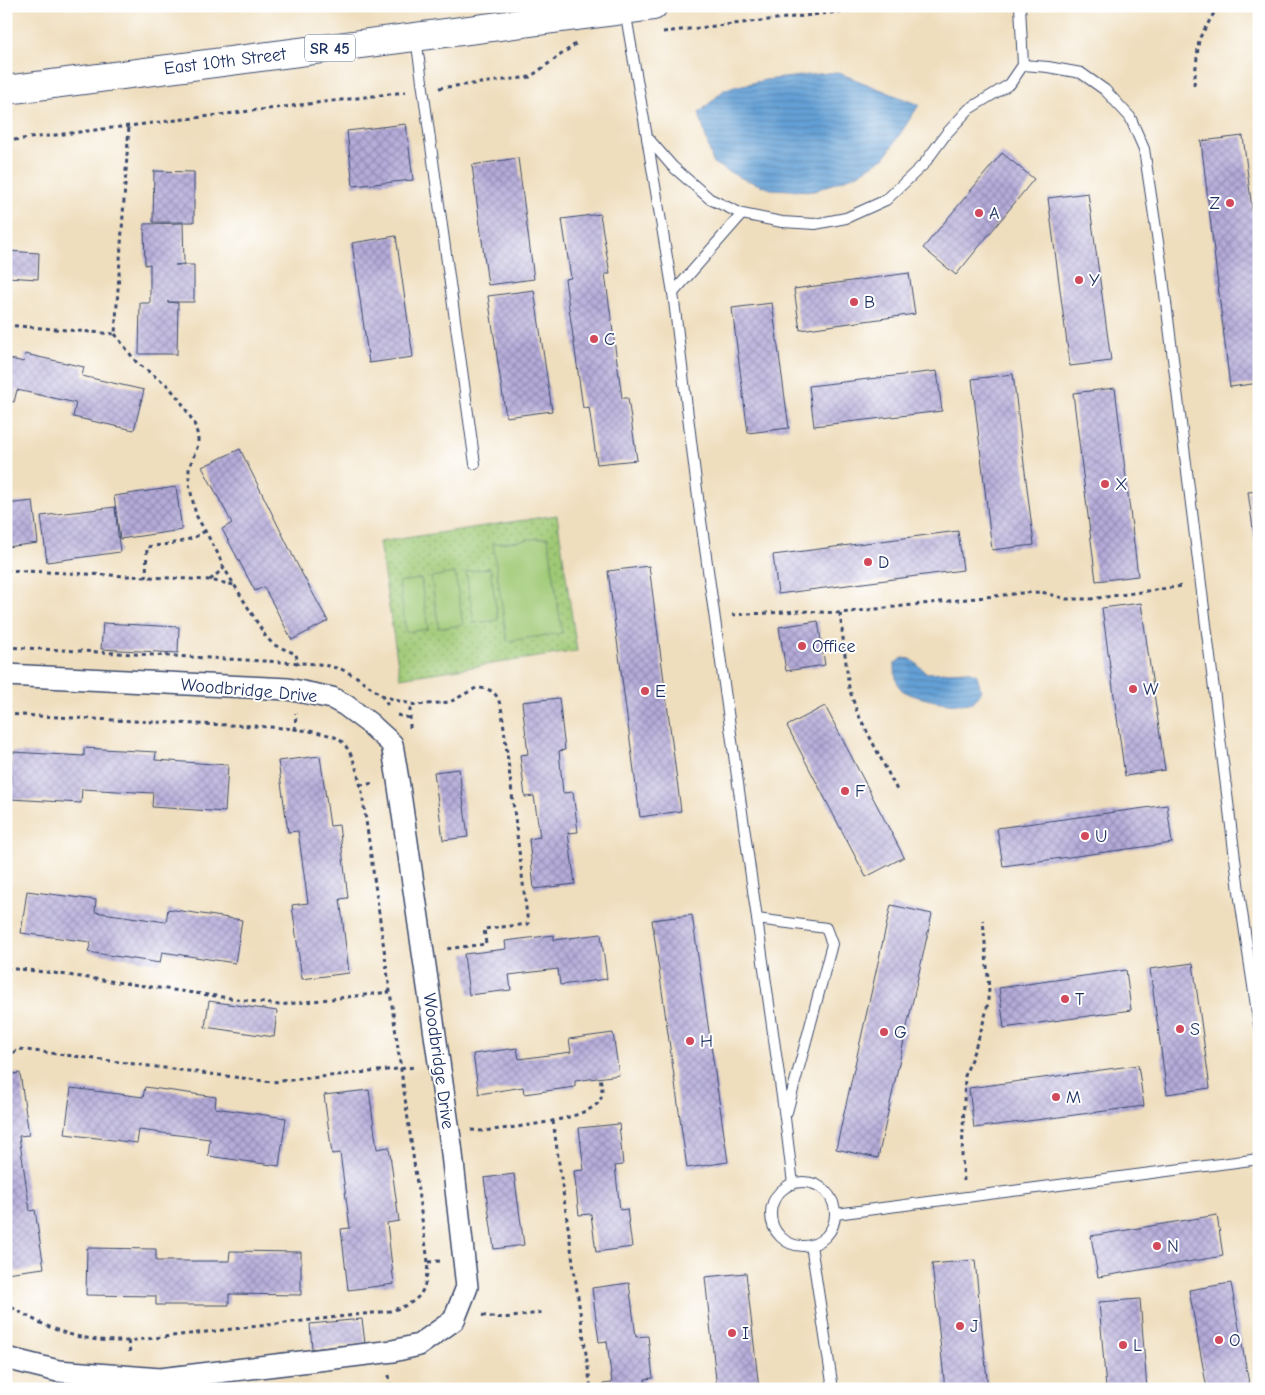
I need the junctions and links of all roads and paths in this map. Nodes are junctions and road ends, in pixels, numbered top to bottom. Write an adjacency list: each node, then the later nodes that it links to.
1 (653, 6): 5 (main road, East 10th Street / SR 45)
2 (891, 6): 5 (path)
3 (1020, 6): 8 (lane)
4 (1218, 6): 9 (path)
5 (627, 22): 6 (main road, East 10th Street / SR 45); 13 (lane)
6 (416, 36): 10 (main road, East 10th Street / SR 45); 11 (lane)
7 (584, 38): 11 (path)
8 (1024, 65): 15 (lane); 25 (lane)
9 (1194, 85)
10 (6, 90)
11 (423, 90): 12 (path); 19 (lane)
12 (128, 126): 14 (path); 18 (path)
13 (646, 137): 15 (lane); 16 (lane)
14 (6, 141)
15 (742, 214): 16 (lane)
16 (673, 293): 28 (lane)
17 (6, 325): 18 (path)
18 (115, 334): 20 (path)
19 (475, 464)
20 (205, 531): 21 (path); 23 (path)
21 (224, 568): 24 (path); 26 (path)
22 (6, 570): 23 (path)
23 (146, 578): 24 (path)
24 (209, 580): 26 (path)
25 (1201, 584): 27 (path); 41 (lane)
26 (235, 585): 29 (path)
27 (840, 613): 28 (path); 36 (path)
28 (714, 616): 37 (lane)
29 (298, 663)
30 (6, 675): 54 (street, Woodbridge Drive)
31 (381, 695): 34 (path)
32 (410, 704): 34 (path)
33 (6, 714): 40 (path)
34 (409, 718): 35 (path)
35 (410, 734)
36 (897, 790)
37 (757, 919): 45 (lane); 45 (lane)
38 (983, 920): 50 (path)
39 (6, 969): 40 (path)
40 (390, 992): 43 (path)
41 (1259, 1026)
42 (6, 1057): 43 (path)
43 (400, 1069): 53 (path)
44 (600, 1077): 46 (path)
45 (785, 1118): 49 (lane)
46 (553, 1121): 47 (path); 55 (path)
47 (466, 1126)
48 (1259, 1159): 50 (lane)
49 (793, 1184): 51 (lane); 52 (lane)
50 (965, 1197): 51 (lane)
51 (836, 1214): 52 (lane)
52 (811, 1245): 56 (lane)
53 (6, 1304)
54 (6, 1358)
55 (591, 1389)
56 (833, 1389)

